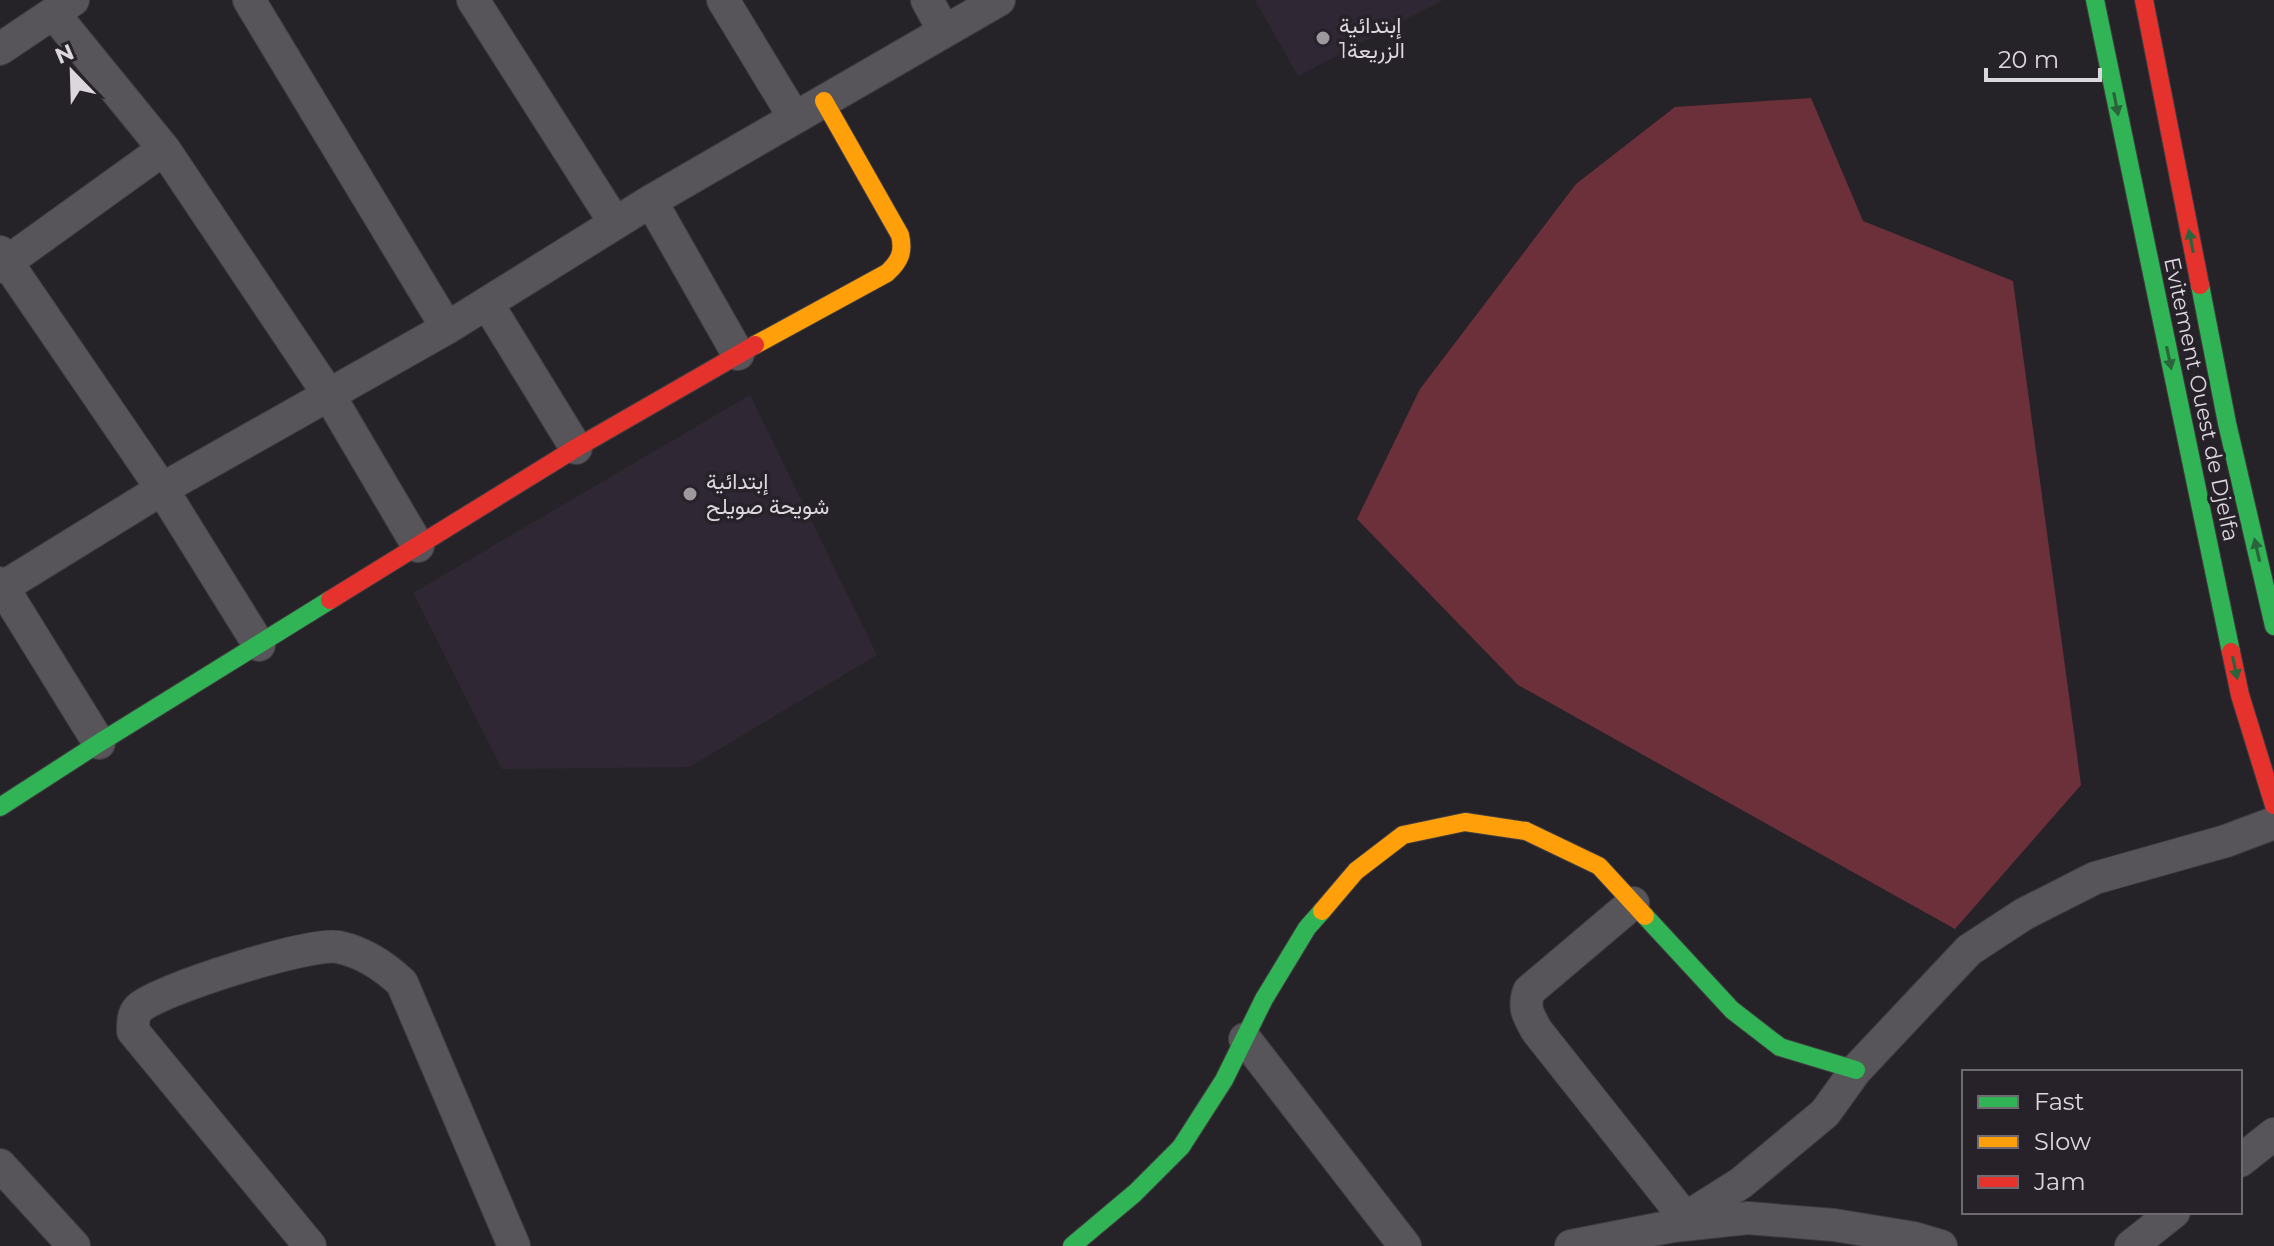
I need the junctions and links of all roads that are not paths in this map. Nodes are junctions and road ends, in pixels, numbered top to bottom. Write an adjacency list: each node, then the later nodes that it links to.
1 (249, 0): 18 (street)
2 (473, 0): 15 (street)
3 (723, 0): 12 (street)
4 (927, 0): 9 (street)
5 (999, 0): 9 (street)
6 (2095, 0): 26 (main road, Evitement Ouest de Djelfa, one-way to 26)
7 (2144, 0): 25 (main road, Evitement Ouest de Djelfa, one-way to 7)
8 (63, 7): 10 (street); 13 (street)
9 (944, 31): 11 (street)
10 (0, 49)
11 (824, 101): 12 (street); 19 (main road)
12 (794, 117): 14 (street)
13 (164, 149): 16 (street); 20 (street)
14 (651, 201): 15 (street); 19 (street)
15 (615, 223): 17 (street)
16 (3, 260): 22 (street)
17 (487, 303): 18 (street); 21 (street)
18 (447, 328): 20 (street)
19 (738, 354): 21 (main road)
20 (329, 395): 22 (street); 23 (street)
21 (576, 448): 23 (main road)
22 (162, 489): 24 (street); 27 (street)
23 (418, 546): 27 (main road)
24 (1, 587): 28 (street)
25 (2273, 614): 26 (street)
26 (2224, 615): 29 (main road, Evitement Ouest de Djelfa, one-way to 29)
27 (259, 645): 28 (main road)
28 (99, 743): 30 (main road)
29 (2274, 805)
30 (0, 807)
31 (2274, 823): 34 (street)
32 (1633, 903): 33 (main road); 34 (main road); 39 (street)
33 (1245, 1039): 43 (main road); 44 (street)
34 (1856, 1070): 39 (street)
35 (2274, 1134): 36 (street)
36 (2242, 1159)
37 (0, 1165): 40 (street)
38 (2171, 1214): 47 (street)
39 (1680, 1222): 45 (street); 46 (street)
40 (74, 1246)
41 (310, 1246): 42 (street)
42 (514, 1246)
43 (1072, 1246)
44 (1405, 1246)
45 (1571, 1246)
46 (1941, 1246)
47 (2131, 1246)

